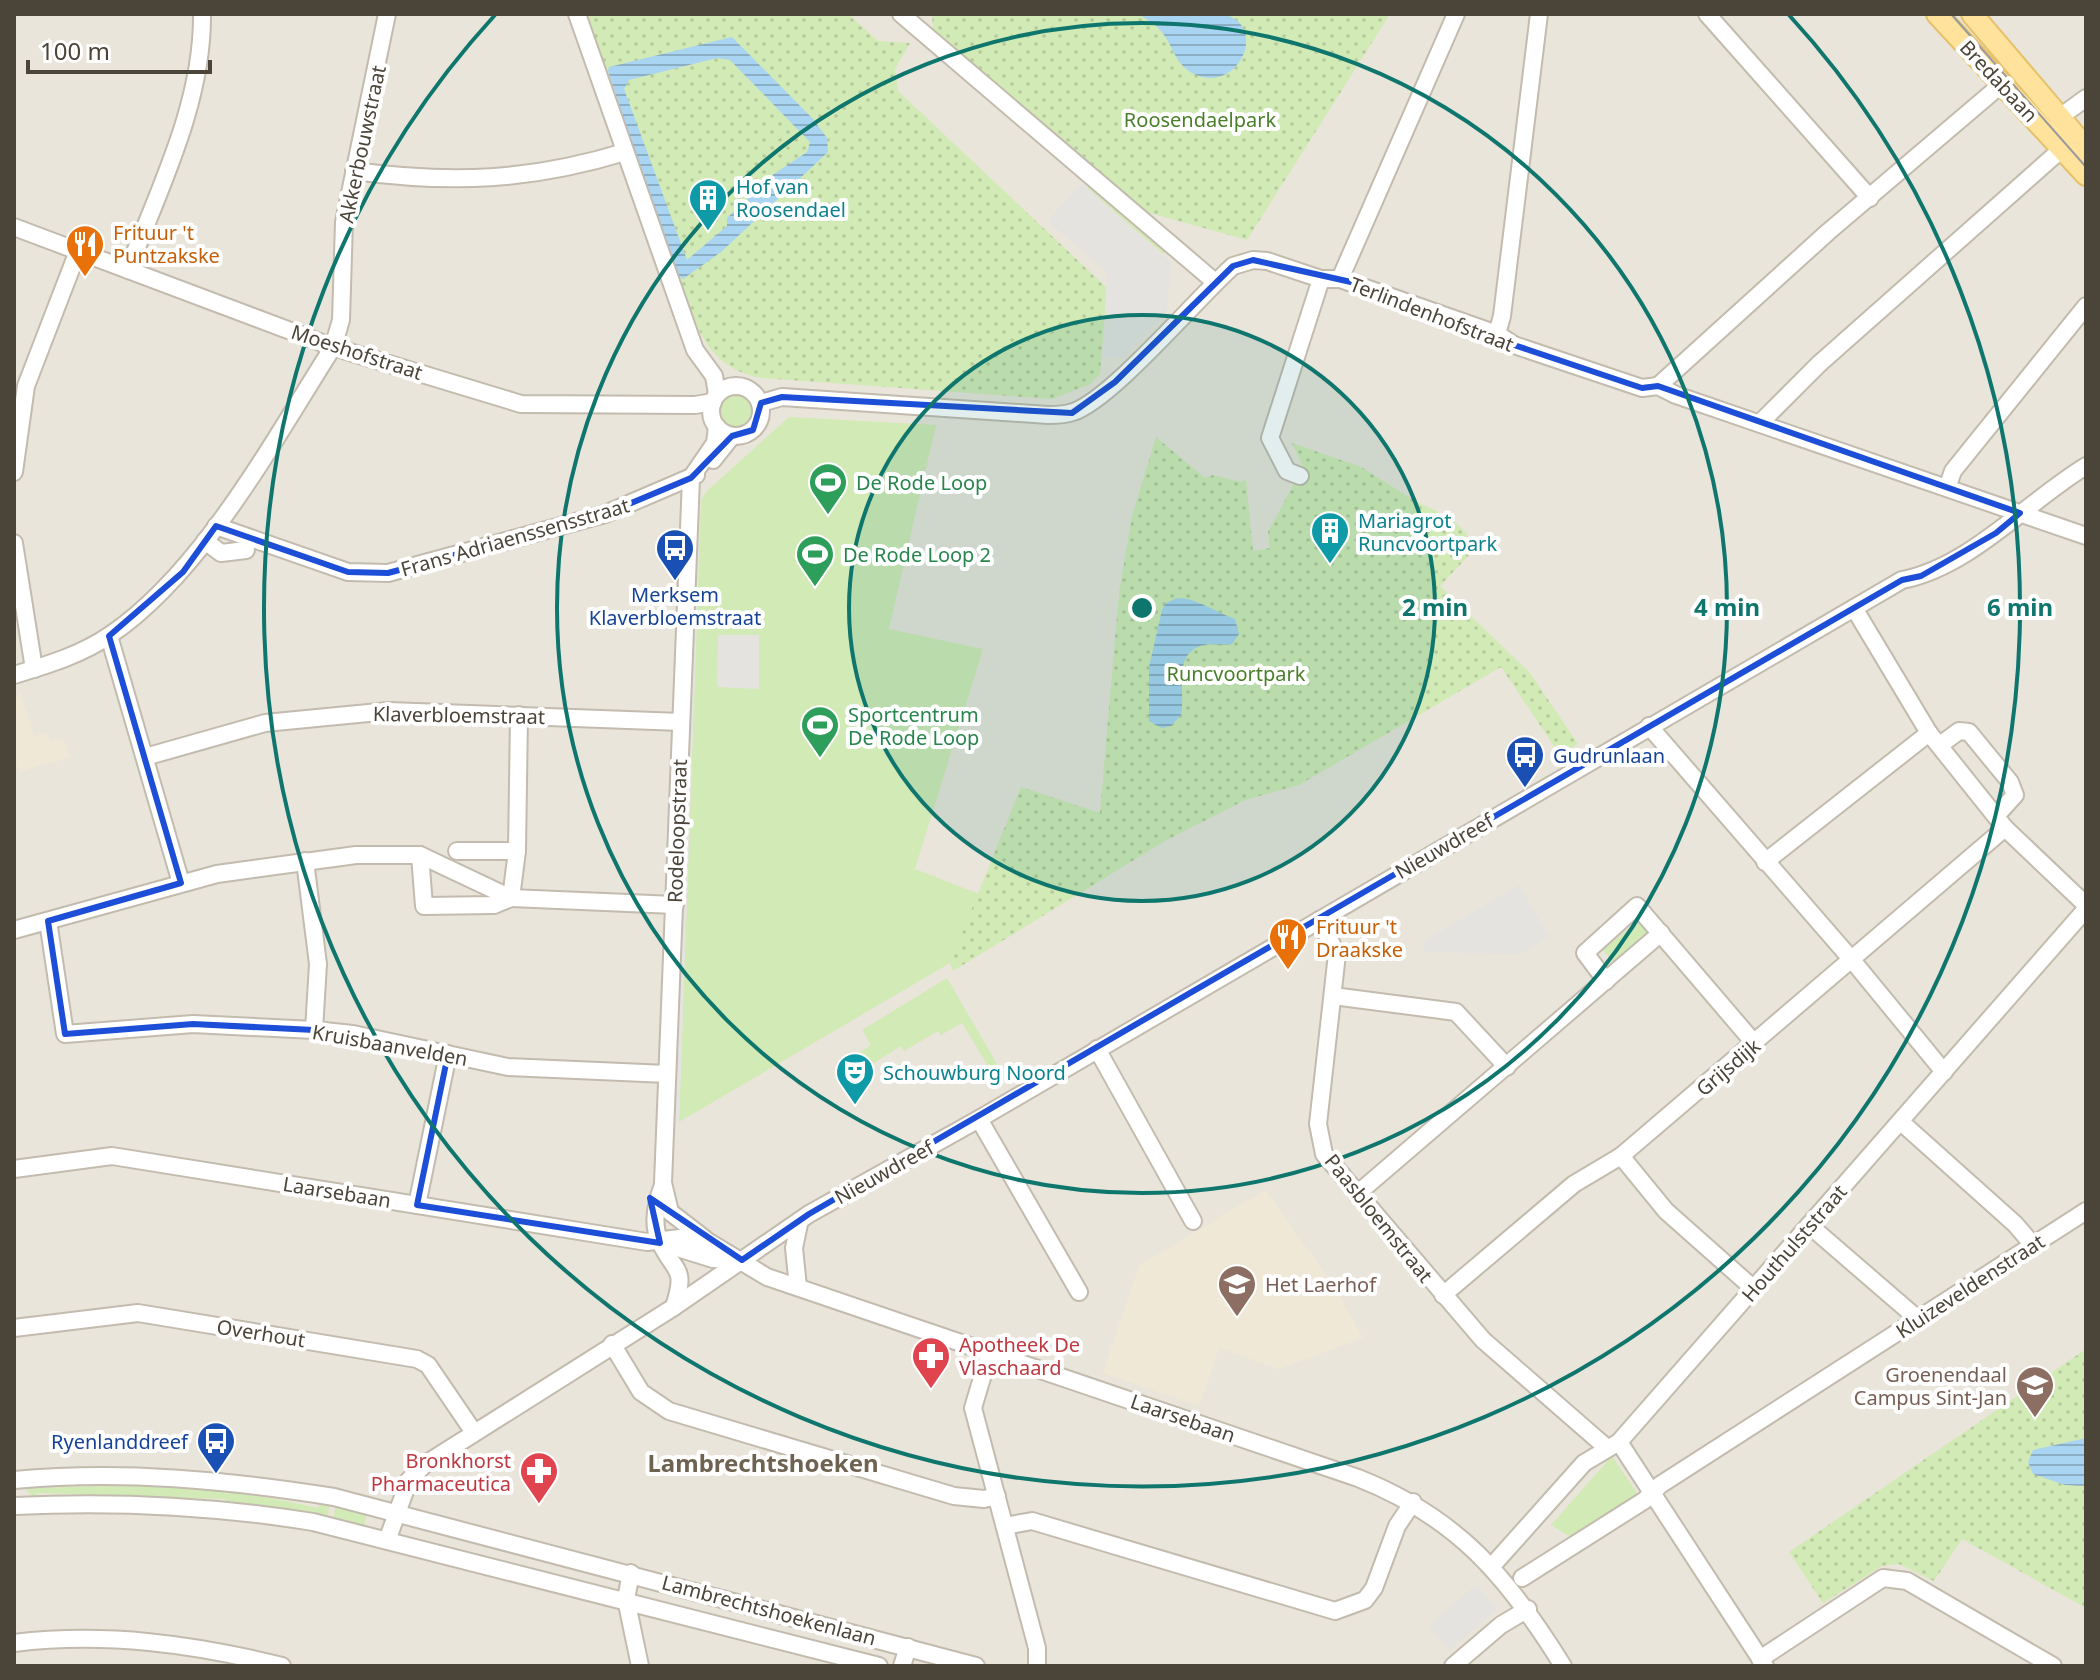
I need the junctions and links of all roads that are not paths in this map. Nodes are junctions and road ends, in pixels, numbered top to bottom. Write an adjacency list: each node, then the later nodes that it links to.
1 (202, 14): 21 (street)
2 (387, 14): 16 (street, Akkerbouwstraat)
3 (577, 14): 15 (street)
4 (901, 14): 24 (street)
5 (1456, 14): 23 (street)
6 (1539, 14): 26 (street)
7 (1707, 14): 18 (street)
8 (1937, 14): 10 (main road, Bredabaan)
9 (1972, 14): 12 (main road, Bredabaan)
10 (2002, 84): 13 (main road, Bredabaan); 18 (street)
11 (2086, 98): 12 (street)
12 (2060, 117): 13 (street, Bredabaan); 14 (main road, Bredabaan)
13 (2061, 147): 17 (main road, Bredabaan); 31 (street)
14 (2086, 148)
15 (625, 152): 16 (street); 29 (street)
16 (354, 171): 27 (street, Akkerbouwstraat)
17 (2086, 175)
18 (1870, 198): 28 (street)
19 (14, 227): 20 (street, Moeshofstraat)
20 (78, 251): 21 (street, Moeshofstraat); 34 (street)
21 (128, 270): 27 (street, Moeshofstraat)
22 (1321, 279): 23 (street, Terlindenhofstraat); 24 (street, Terlindenhofstraat); 35 (street)
23 (1340, 279): 26 (street, Terlindenhofstraat)
24 (1215, 282): 30 (street, Terlindenhofstraat)
25 (2086, 306): 37 (street)
26 (1497, 334): 28 (street, Terlindenhofstraat)
27 (333, 347): 29 (street, Moeshofstraat); 39 (street, Akkerbouwstraat)
28 (1658, 386): 31 (street, Terlindenhofstraat)
29 (715, 398): 30 (street); 32 (street)
30 (761, 403): 32 (street)
31 (1760, 423): 37 (street, Terlindenhofstraat)
32 (725, 432): 36 (street, Frans Adriaenssensstraat)
33 (2086, 466): 38 (street, Nieuwdreef)
34 (14, 472)
35 (1300, 476)
36 (691, 478): 39 (street, Frans Adriaenssensstraat); 49 (street, Rodeloopstraat)
37 (1947, 488): 38 (street, Terlindenhofstraat)
38 (2020, 513): 40 (street, Terlindenhofstraat); 44 (street, Nieuwdreef)
39 (216, 526): 41 (street)
40 (2086, 536)
41 (205, 541): 43 (street); 45 (street)
42 (14, 543): 46 (street)
43 (246, 550)
44 (1854, 608): 50 (street, Nieuwdreef); 51 (street)
45 (109, 636): 46 (street); 52 (street)
46 (34, 669): 47 (street)
47 (14, 675)
48 (519, 715): 49 (street, Klaverbloemstraat); 52 (street, Klaverbloemstraat); 55 (street)
49 (681, 722): 61 (street, Rodeloopstraat)
50 (1649, 726): 58 (street); 63 (street, Nieuwdreef)
51 (1934, 739): 53 (street); 53 (street); 58 (street)
52 (145, 757): 59 (street)
53 (2001, 822): 62 (street); 67 (street, Grijsdijk)
54 (457, 851): 55 (street)
55 (517, 851): 60 (street)
56 (420, 855): 57 (street); 60 (street); 60 (street)
57 (305, 861): 59 (street); 70 (street)
58 (1765, 862): 67 (street)
59 (181, 883): 64 (street)
60 (511, 898): 61 (street)
61 (675, 905): 76 (street, Rodeloopstraat)
62 (2086, 907): 75 (street, Houthulststraat)
63 (1319, 920): 69 (street, Paasbloemstraat); 72 (street, Nieuwdreef)
64 (48, 921): 65 (street); 70 (street, Kruisbaanvelden)
65 (14, 930)
66 (1661, 933): 68 (street); 68 (street); 71 (street)
67 (1852, 960): 71 (street, Grijsdijk); 75 (street)
68 (1606, 981): 74 (street)
69 (1333, 996): 74 (street); 82 (street, Paasbloemstraat)
70 (314, 1030): 73 (street, Kruisbaanvelden)
71 (1755, 1044): 79 (street, Grijsdijk)
72 (1097, 1049): 77 (street, Nieuwdreef); 86 (street)
73 (448, 1054): 76 (street, Kruisbaanvelden); 83 (street)
74 (1507, 1067): 82 (street)
75 (1944, 1072): 78 (street, Houthulststraat)
76 (667, 1074): 81 (street, Rodeloopstraat)
77 (979, 1119): 87 (street, Nieuwdreef); 95 (street)
78 (1901, 1122): 88 (street, Houthulststraat); 91 (street)
79 (1621, 1156): 94 (street); 96 (street, Grijsdijk)
80 (14, 1169): 83 (street, Laarsebaan)
81 (663, 1183): 85 (street, Rodeloopstraat); 90 (street, Rodeloopstraat)
82 (1357, 1194): 96 (street, Paasbloemstraat)
83 (417, 1205): 90 (street, Laarsebaan)
84 (2086, 1211): 91 (street, Kluizeveldenstraat)
85 (670, 1212): 89 (street); 90 (street)
86 (1193, 1221)
87 (799, 1224): 92 (street, Nieuwdreef); 93 (street)
88 (1809, 1225): 94 (street, Houthulststraat); 98 (street)
89 (709, 1242): 90 (street, Laarsebaan); 92 (street, Laarsebaan)
90 (660, 1243): 92 (street, Laarsebaan); 97 (street)
91 (2033, 1245): 98 (street, Kluizeveldenstraat)
92 (742, 1260): 93 (street, Laarsebaan); 97 (street)
93 (798, 1287): 101 (street, Laarsebaan)
94 (1754, 1289): 103 (street, Houthulststraat)
95 (1079, 1292)
96 (1443, 1295): 103 (street, Paasbloemstraat)
97 (674, 1307): 100 (street)
98 (1919, 1320): 105 (street, Kluizeveldenstraat)
99 (14, 1328): 102 (street, Overhout)
100 (612, 1344): 102 (street); 106 (street)
101 (990, 1351): 106 (street); 107 (street, Laarsebaan)
102 (473, 1431): 109 (street)
103 (1613, 1445): 105 (street, Paasbloemstraat); 112 (street, Houthulststraat)
104 (14, 1480): 109 (street, Lambrechtshoekenlaan)
105 (1653, 1492): 114 (street); 119 (street, Paasbloemstraat)
106 (997, 1496): 110 (street)
107 (1413, 1502): 110 (street); 112 (street, Laarsebaan)
108 (14, 1506): 111 (street, Lambrechtshoekenlaan)
109 (395, 1511): 111 (street); 113 (street, Lambrechtshoekenlaan)
110 (1005, 1526): 125 (street)
111 (388, 1538): 115 (street, Lambrechtshoekenlaan)
112 (1492, 1566): 116 (street, Laarsebaan)
113 (631, 1573): 115 (street); 118 (street, Lambrechtshoekenlaan)
114 (1522, 1578)
115 (626, 1599): 121 (street); 122 (street, Lambrechtshoekenlaan)
116 (1528, 1609): 126 (street); 127 (street, Laarsebaan)
117 (14, 1643): 120 (street)
118 (908, 1647): 123 (street); 124 (street, Lambrechtshoekenlaan)
119 (1763, 1663): 128 (street)
120 (282, 1666)
121 (640, 1666)
122 (879, 1666)
123 (902, 1666)
124 (976, 1666)
125 (1037, 1666)
126 (1453, 1666)
127 (1563, 1666)
128 (2053, 1666)

